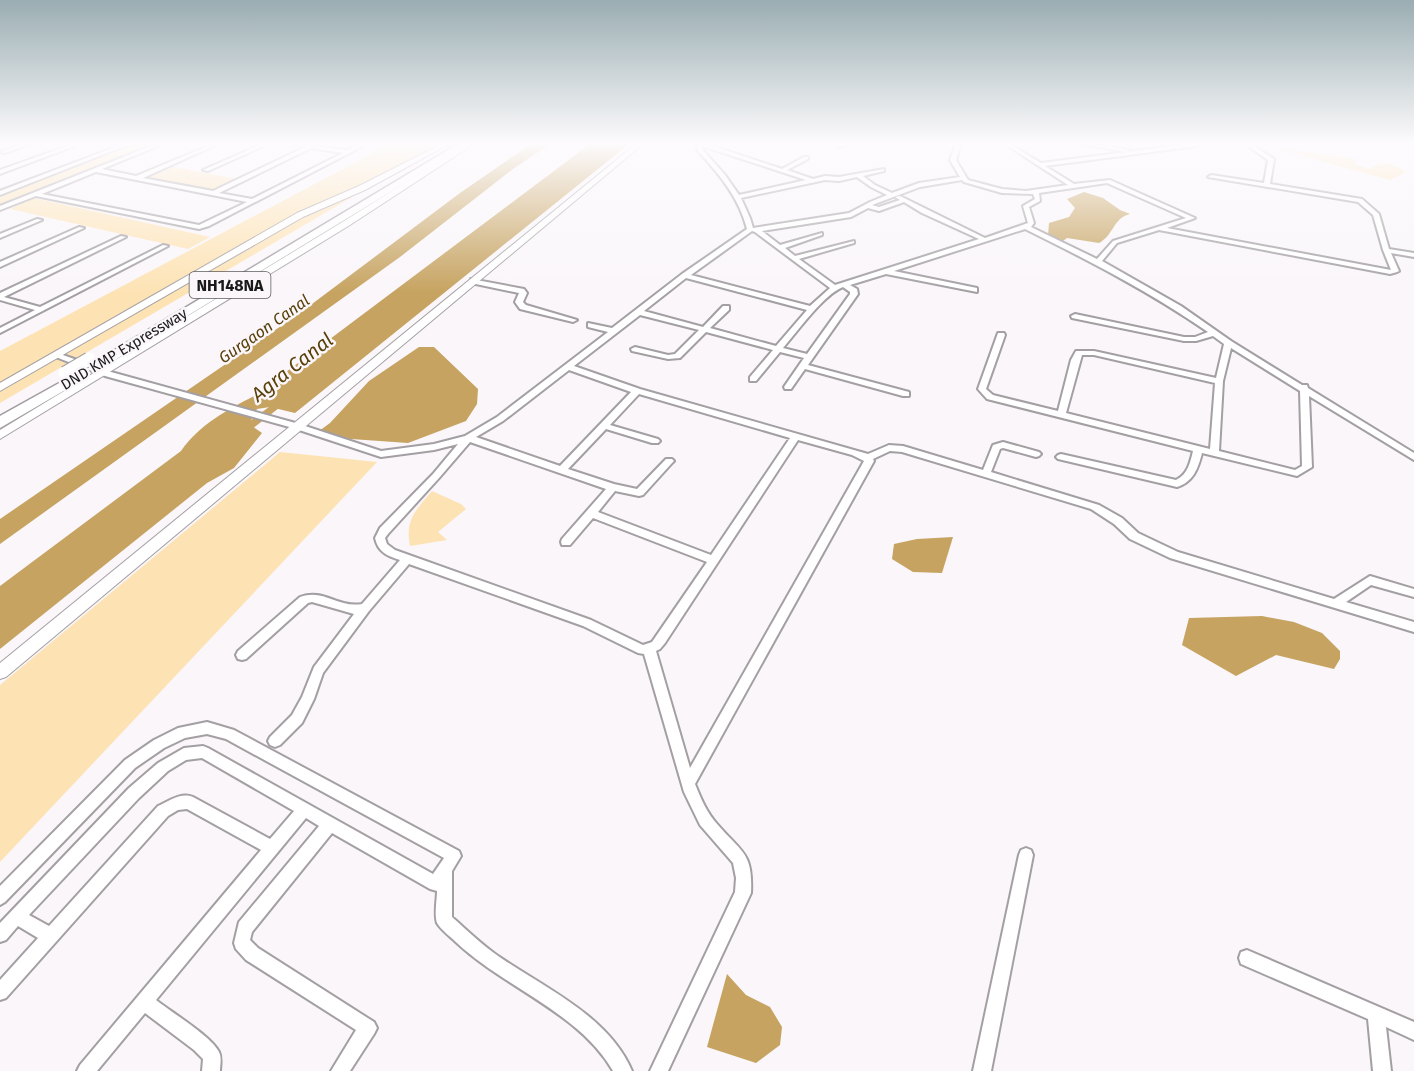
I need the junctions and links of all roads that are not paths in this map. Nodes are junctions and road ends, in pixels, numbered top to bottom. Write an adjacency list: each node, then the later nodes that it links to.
1 (34, 194): 18 (street); 21 (street)
2 (219, 194): 18 (street)
3 (266, 194): 18 (street)
4 (348, 194): 61 (street)
5 (373, 194): 19 (highway, DND KMP Expressway / NH148NA)
6 (375, 194): 19 (highway, DND KMP Expressway / NH148NA)
7 (393, 194): 64 (street)
8 (579, 194): 41 (street)
9 (736, 194): 16 (street)
10 (752, 194): 16 (street)
11 (895, 194): 15 (street)
12 (1036, 194): 23 (street)
13 (1138, 194): 25 (street)
14 (1320, 194): 34 (street)
15 (892, 195): 17 (street); 20 (street)
16 (738, 197): 26 (street)
17 (904, 200): 20 (street); 30 (street)
18 (252, 201)
19 (354, 206): 64 (highway, DND KMP Expressway / NH148NA)
20 (867, 206): 26 (street)
21 (0, 208)
22 (39, 219): 28 (street)
23 (1026, 227): 30 (street); 37 (street)
24 (81, 228): 38 (street)
25 (1158, 228): 34 (street); 37 (street)
26 (754, 230): 33 (street); 40 (street)
27 (820, 234): 33 (street)
28 (0, 236)
29 (123, 237): 45 (street)
30 (985, 240): 39 (street)
31 (852, 242): 36 (street)
32 (165, 246): 48 (street)
33 (780, 247): 36 (street)
34 (1386, 250): 35 (street)
35 (1414, 255)
36 (794, 258): 43 (street)
37 (1098, 262): 56 (street)
38 (0, 265)
39 (884, 271): 42 (street); 44 (street)
40 (685, 276): 47 (street); 49 (street)
41 (474, 281): 51 (street); 77 (street)
42 (844, 285): 43 (street); 62 (street)
43 (834, 288): 47 (street)
44 (974, 290)
45 (0, 297): 48 (street)
46 (726, 308): 53 (street)
47 (812, 309): 60 (street)
48 (42, 310): 54 (street)
49 (639, 312): 53 (street); 55 (street)
50 (1075, 316): 56 (street)
51 (573, 320)
52 (591, 325): 55 (street)
53 (707, 329): 59 (street); 60 (street)
54 (0, 331)
55 (614, 331): 65 (street)
56 (1214, 333): 58 (street)
57 (1001, 335): 75 (street)
58 (1228, 343): 68 (street); 70 (street)
59 (635, 349)
60 (777, 349): 62 (street); 67 (street)
61 (57, 356): 64 (street); 71 (street)
62 (808, 357): 63 (street)
63 (803, 366): 69 (street); 73 (street)
64 (100, 367): 66 (highway, DND KMP Expressway / NH148NA); 77 (street); 79 (street)
65 (568, 367): 72 (street); 81 (street)
66 (72, 374): 74 (highway, DND KMP Expressway / NH148NA); 76 (highway, DND KMP Expressway / NH148NA)
67 (753, 379)
68 (1219, 381): 75 (street); 84 (street)
69 (788, 387)
70 (1304, 387): 84 (street); 87 (street)
71 (0, 388)
72 (637, 391): 78 (street); 80 (street)
73 (906, 394)
74 (0, 411)
75 (1061, 414): 83 (street)
76 (0, 423)
77 (293, 426): 81 (street); 103 (street)
78 (606, 426): 82 (street); 90 (street)
79 (0, 435)
80 (796, 436): 88 (street); 96 (street)
81 (468, 438): 90 (street); 95 (street)
82 (655, 441)
83 (1198, 449): 84 (street); 86 (street)
84 (1214, 453)
85 (1036, 454): 91 (street)
86 (1061, 457)
87 (1414, 457)
88 (868, 458): 91 (street); 107 (street)
89 (669, 461): 92 (street)
90 (562, 469): 92 (street)
91 (986, 474): 98 (street)
92 (612, 487): 93 (street)
93 (591, 513): 94 (street); 96 (street)
94 (566, 542)
95 (407, 559): 99 (street); 101 (street)
96 (713, 560): 101 (street)
97 (1414, 593): 98 (street)
98 (1336, 603): 100 (street)
99 (365, 608): 102 (street); 105 (street)
100 (1414, 627)
101 (649, 649): 107 (street)
102 (242, 655)
103 (0, 672)
104 (183, 732): 106 (street); 112 (street); 113 (street)
105 (275, 741)
106 (184, 754): 108 (street); 114 (street)
107 (688, 784): 126 (street)
108 (305, 810): 109 (street); 110 (street)
109 (330, 824): 112 (street); 124 (street)
110 (272, 848): 116 (street); 119 (street)
111 (1026, 855): 127 (street)
112 (449, 863): 125 (street)
113 (0, 897)
114 (17, 916): 115 (street); 116 (street)
115 (0, 934)
116 (50, 936): 118 (street)
117 (1246, 958): 120 (street)
118 (0, 992)
119 (144, 1002): 122 (street); 123 (street)
120 (1376, 1014): 121 (street); 128 (street)
121 (1414, 1031)
122 (86, 1071)
123 (211, 1071)
124 (340, 1071)
125 (623, 1071)
126 (659, 1071)
127 (982, 1071)
128 (1382, 1071)

